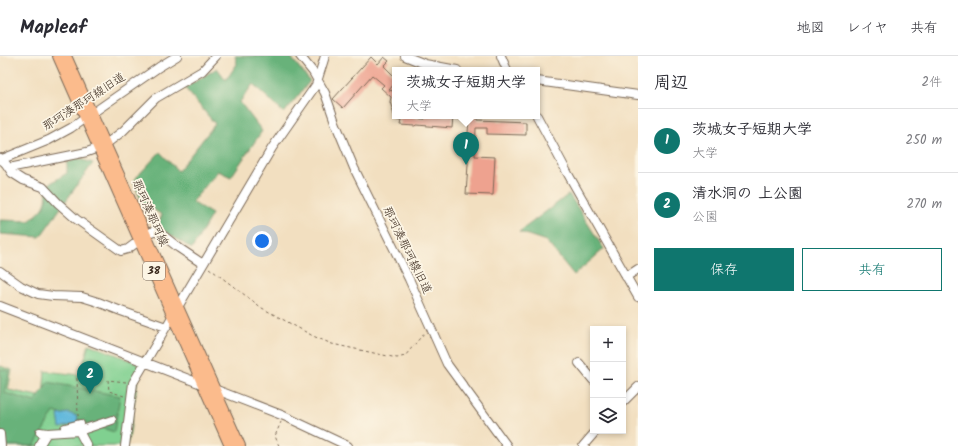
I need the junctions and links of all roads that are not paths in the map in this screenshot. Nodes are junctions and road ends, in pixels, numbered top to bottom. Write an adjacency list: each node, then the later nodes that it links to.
1 (58, 56): 14 (main road, 那珂湊那珂線 / 38)
2 (66, 56): 14 (main road, 那珂湊那珂線 / 38)
3 (177, 56): 14 (street, 那珂湊那珂線旧道)
4 (216, 56): 16 (street)
5 (300, 56): 11 (street, 那珂湊那珂線旧道)
6 (325, 56): 11 (street)
7 (405, 56): 9 (street)
8 (501, 56): 10 (street)
9 (440, 67)
10 (506, 67)
11 (318, 78): 20 (street); 46 (street, 那珂湊那珂線旧道)
12 (540, 81): 13 (street)
13 (638, 95)
14 (89, 116): 16 (main road, 那珂湊那珂線 / 38); 17 (street, 那珂湊那珂線旧道)
15 (539, 119): 23 (street)
16 (102, 146): 18 (street); 19 (main road, 那珂湊那珂線 / 38)
17 (0, 159): 18 (street)
18 (9, 168): 19 (street)
19 (143, 237): 20 (street); 26 (main road, 那珂湊那珂線 / 38)
20 (203, 264): 26 (street)
21 (638, 269): 23 (street)
22 (0, 271): 27 (street)
23 (626, 277): 24 (street)
24 (638, 297)
25 (0, 306): 28 (street)
26 (176, 311): 27 (street); 31 (main road, 那珂湊那珂線 / 38); 33 (main road, 那珂湊那珂線 / 38)
27 (166, 327): 28 (street)
28 (145, 362): 31 (street); 42 (street)
29 (579, 363): 30 (street)
30 (590, 376)
31 (202, 383): 33 (street); 43 (main road, 那珂湊那珂線 / 38)
32 (638, 387): 34 (street)
33 (214, 389): 44 (main road, 那珂湊那珂線 / 38); 45 (street)
34 (626, 399)
35 (112, 420): 36 (street)
36 (80, 428): 40 (street); 41 (street)
37 (0, 434): 39 (street)
38 (593, 434): 47 (street)
39 (1, 446)
40 (39, 446)
41 (87, 446)
42 (125, 446)
43 (230, 446)
44 (240, 446)
45 (348, 446)
46 (507, 446)
47 (582, 446)

